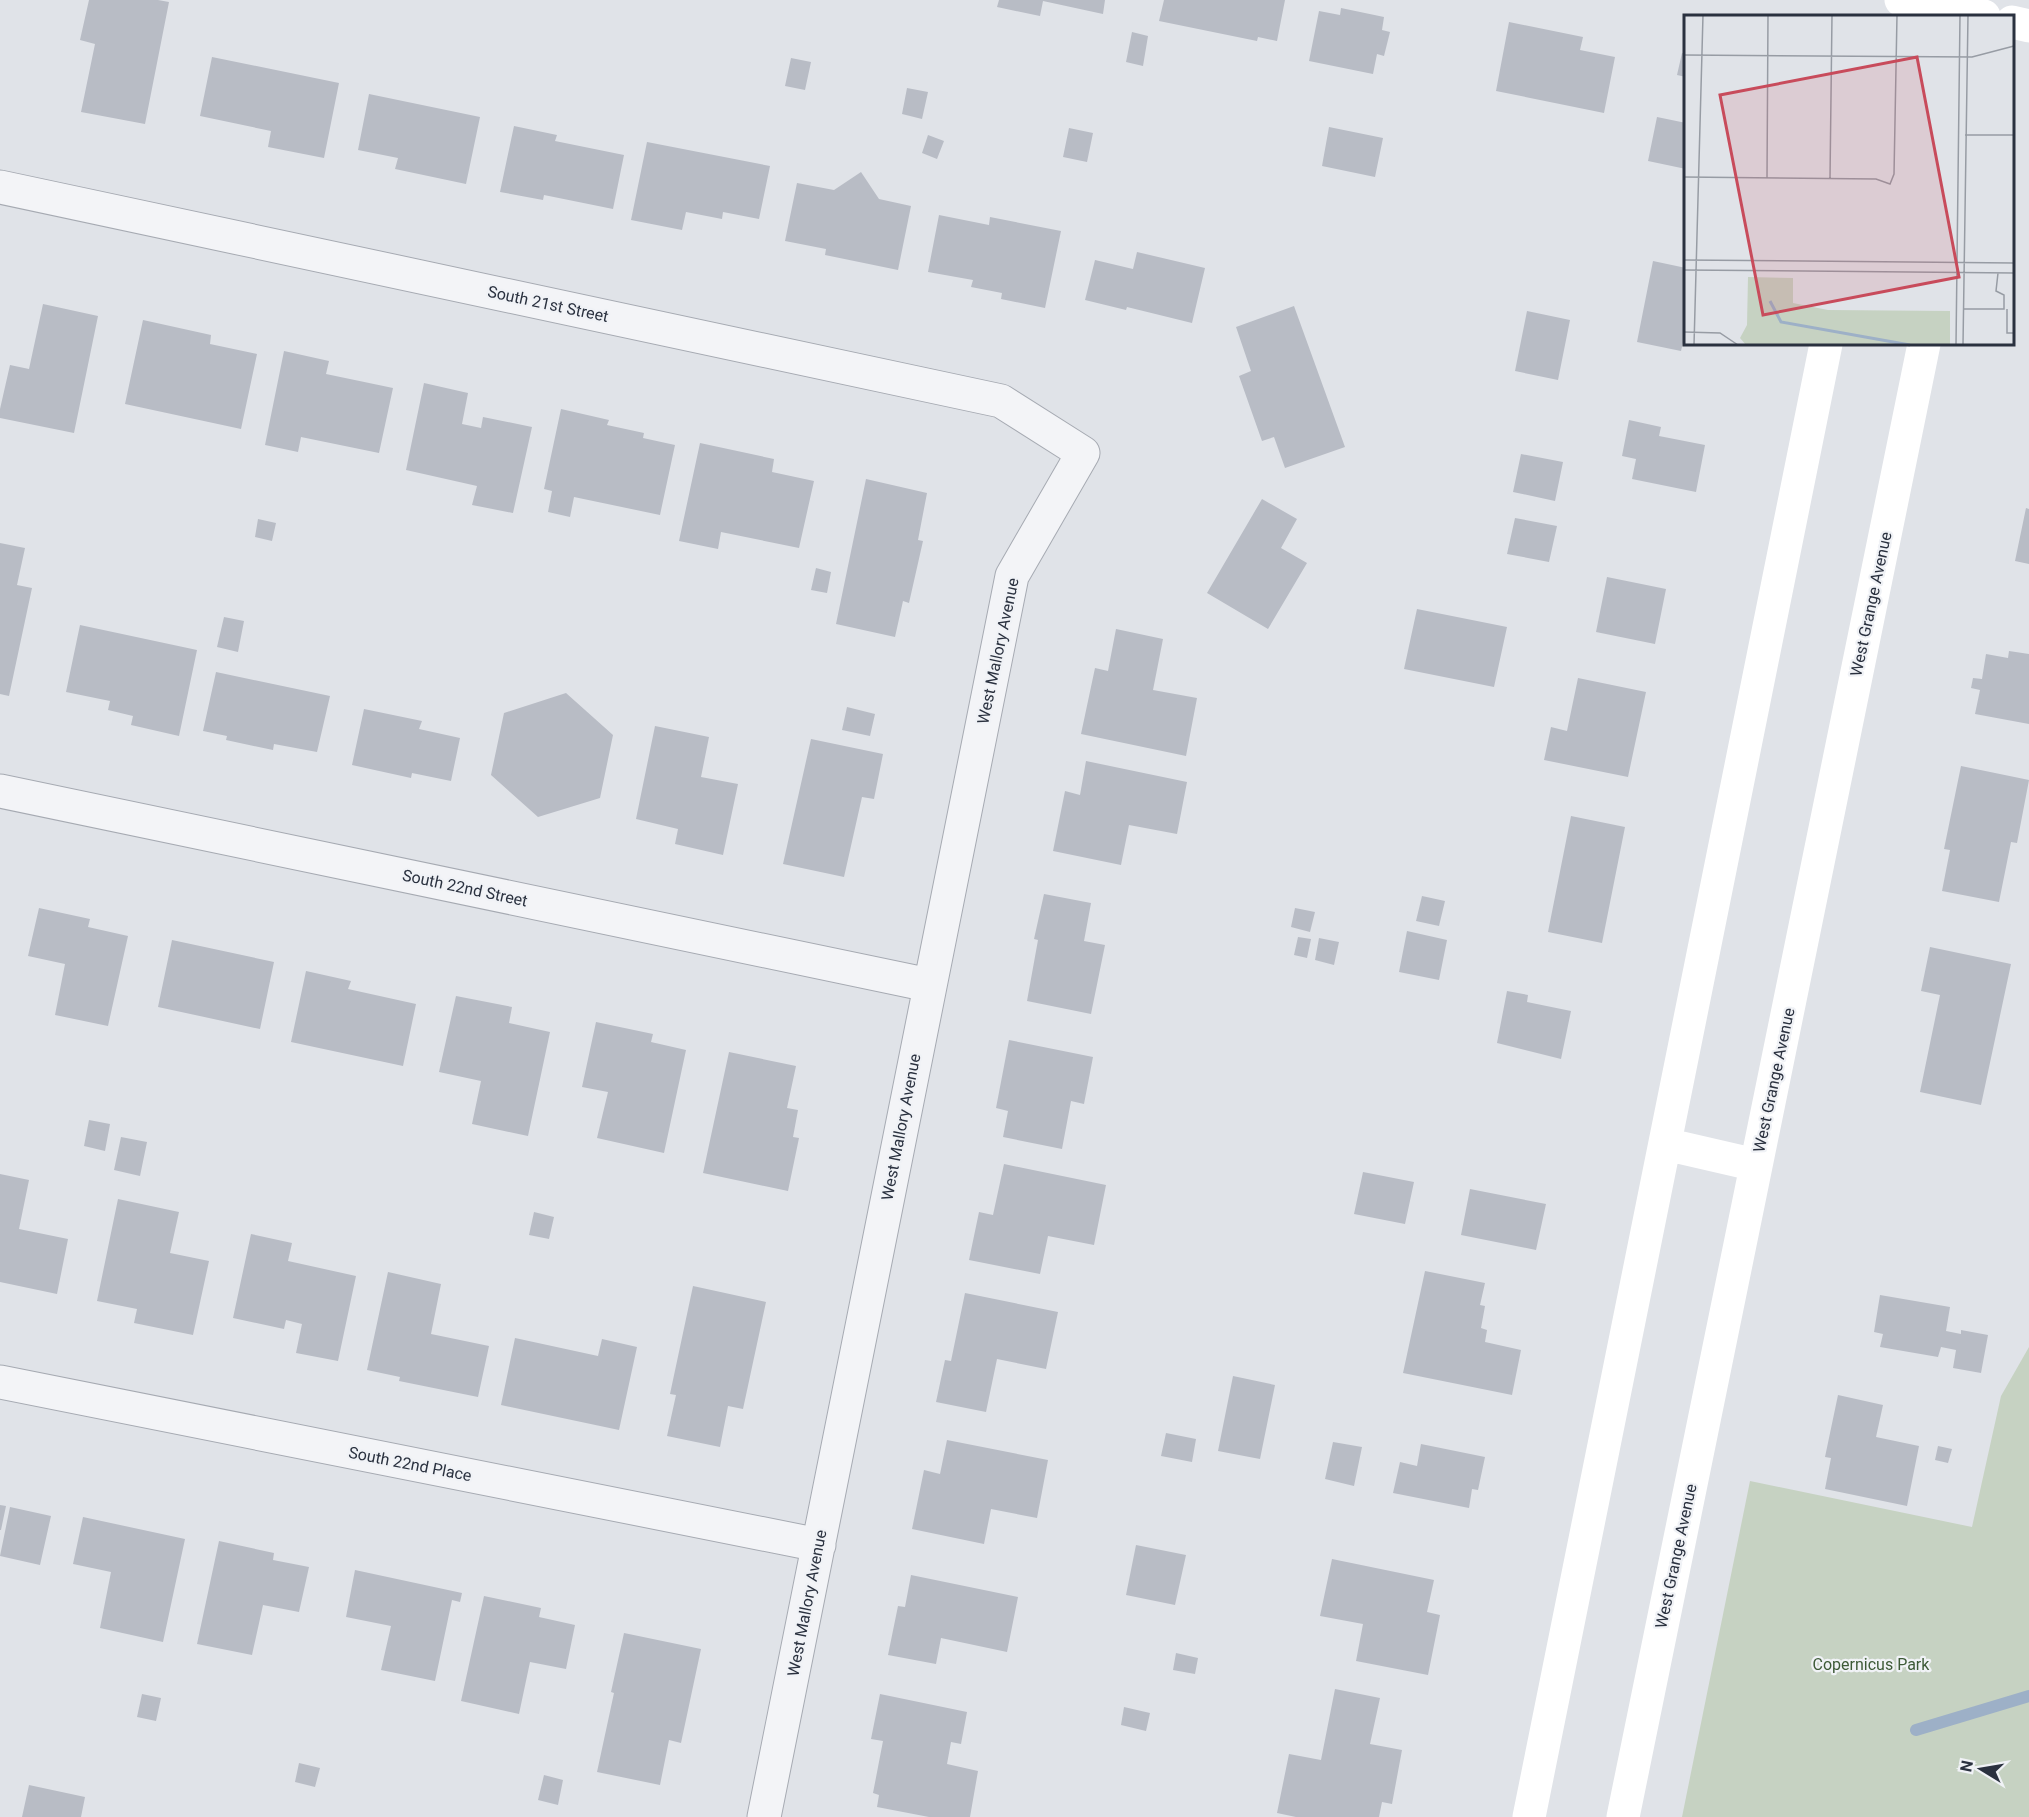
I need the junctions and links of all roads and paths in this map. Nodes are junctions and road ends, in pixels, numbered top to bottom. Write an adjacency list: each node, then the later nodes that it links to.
1 (1896, 0): 4 (street)
2 (1901, 0): 5 (street)
3 (1994, 0): 6 (street)
4 (1893, 15)
5 (1979, 15)
6 (1991, 15)
7 (2014, 22): 8 (street)
8 (2029, 26)
9 (0, 187): 12 (street, South 21st Street)
10 (1827, 345): 15 (street)
11 (1924, 345): 16 (street, West Grange Avenue)
12 (1083, 453): 14 (street, West Mallory Avenue)
13 (0, 791): 14 (street, South 22nd Street)
14 (929, 985): 18 (street, West Mallory Avenue)
15 (1665, 1144): 16 (street); 20 (street)
16 (1756, 1165): 21 (street, West Grange Avenue)
17 (0, 1382): 18 (street, South 22nd Place)
18 (819, 1545): 19 (street, West Mallory Avenue)
19 (764, 1817)
20 (1529, 1817)
21 (1623, 1817)

